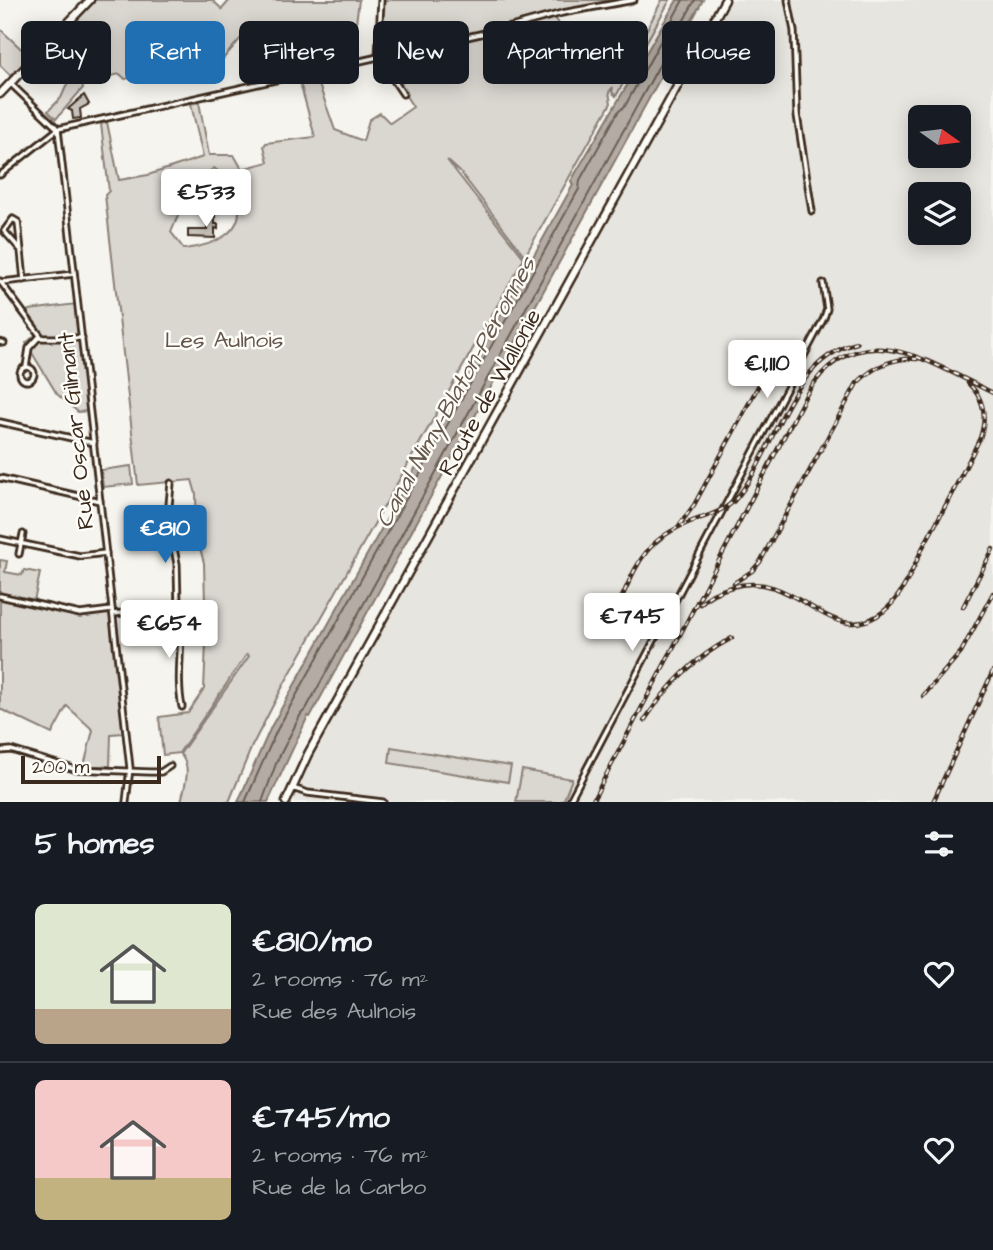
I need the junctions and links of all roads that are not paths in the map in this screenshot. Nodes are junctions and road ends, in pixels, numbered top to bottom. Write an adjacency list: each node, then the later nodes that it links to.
1 (90, 0): 9 (main road)
2 (381, 0): 6 (street)
3 (634, 0): 7 (street)
4 (726, 0): 41 (main road, Route de Wallonie)
5 (788, 0): 15 (street)
6 (380, 21)
7 (469, 35)
8 (373, 58): 13 (street)
9 (10, 83): 11 (main road); 13 (street)
10 (396, 84): 12 (street)
11 (0, 94)
12 (403, 94)
13 (58, 129): 14 (street); 17 (street, Rue Oscar Gilmant)
14 (0, 175)
15 (812, 211)
16 (20, 249): 16 (street); 18 (street)
17 (75, 274): 18 (street); 22 (street, Rue Oscar Gilmant)
18 (24, 280): 19 (street)
19 (0, 282): 21 (street)
20 (823, 284): 45 (street)
21 (39, 335): 22 (street); 23 (street)
22 (82, 338): 25 (street, Rue Oscar Gilmant)
23 (26, 367)
24 (0, 422): 25 (street)
25 (94, 443): 28 (street, Rue Oscar Gilmant)
26 (0, 478): 28 (street)
27 (171, 483): 35 (street)
28 (100, 501): 32 (street, Rue Oscar Gilmant)
29 (23, 534): 31 (street)
30 (0, 539): 31 (street)
31 (21, 543): 32 (street); 33 (street)
32 (106, 553): 36 (street, Rue Oscar Gilmant)
33 (19, 554)
34 (0, 596): 36 (street)
35 (178, 607): 36 (street); 37 (street)
36 (113, 612): 40 (street, Rue Oscar Gilmant)
37 (182, 707)
38 (0, 751): 40 (street)
39 (170, 766): 40 (street)
40 (131, 772): 42 (street, Rue Oscar Gilmant)
41 (292, 788): 43 (main road, Route de Wallonie); 44 (street)
42 (126, 802)
43 (286, 802)
44 (383, 802)
45 (569, 802)

